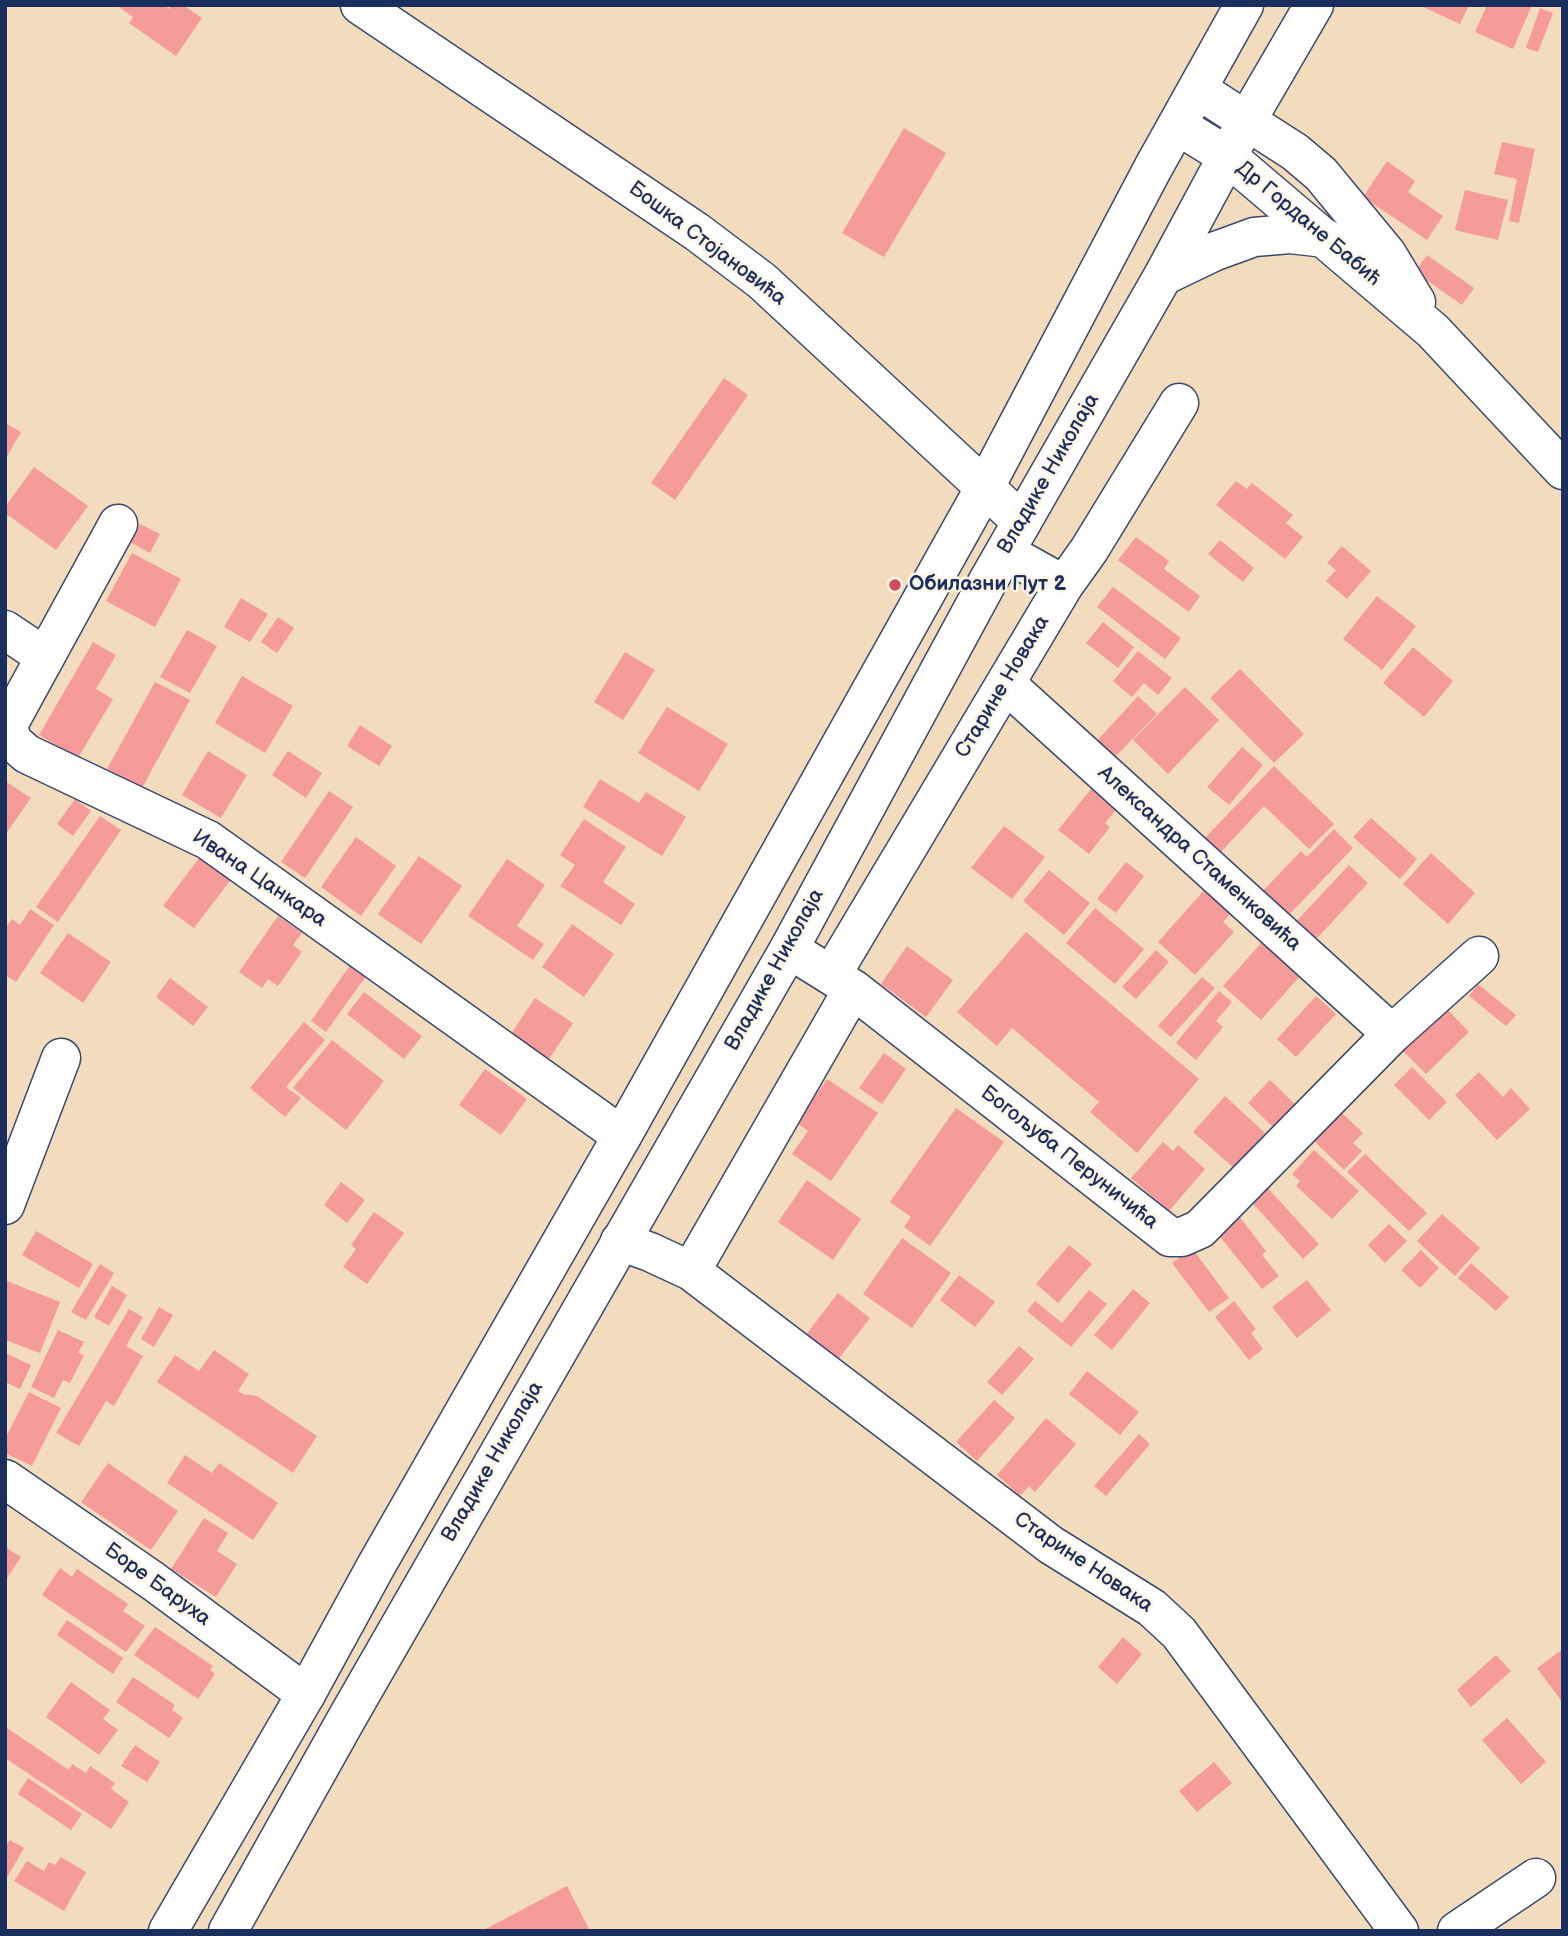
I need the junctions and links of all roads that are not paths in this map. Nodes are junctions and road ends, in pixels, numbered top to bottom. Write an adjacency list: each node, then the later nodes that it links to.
1 (360, 5): 13 (street, Бошка Стојановића)
2 (1244, 5): 4 (street)
3 (1314, 5): 5 (street, Владике Николаја)
4 (1197, 89): 5 (street, Др Гордане Бабић); 6 (street)
5 (1247, 120): 7 (street, Владике Николаја); 10 (street, Др Гордане Бабић)
6 (1177, 125): 7 (street, Др Гордане Бабић); 13 (street)
7 (1227, 156): 8 (street, Др Гордане Бабић); 9 (street, Владике Николаја)
8 (1325, 238): 9 (street); 10 (street, Др Гордане Бабић)
9 (1163, 276): 15 (street, Владике Николаја)
10 (1433, 331): 12 (street, Др Гордане Бабић)
11 (1179, 403): 16 (street, Старине Новака)
12 (1563, 470)
13 (985, 487): 15 (street, Бошка Стојановића); 25 (street)
14 (118, 524): 18 (street, Ивана Цанкара)
15 (1013, 537): 16 (street, Бошка Стојановића); 20 (street, Владике Николаја)
16 (1064, 585): 19 (street, Старине Новака)
17 (5, 629): 18 (street)
18 (44, 656): 25 (street, Ивана Цанкара)
19 (1006, 684): 22 (street, Старине Новака); 23 (street, Александра Стаменковића)
20 (789, 949): 22 (street, Богољуба Перуничића); 27 (street, Владике Николаја)
21 (1479, 956): 23 (street)
22 (843, 981): 23 (street, Богољуба Перуничића); 28 (street, Старине Новака)
23 (1392, 1034)
24 (61, 1058): 26 (street)
25 (622, 1136): 30 (street)
26 (5, 1205)
27 (620, 1241): 28 (street, Старине Новака); 33 (street, Владике Николаја)
28 (691, 1271): 34 (street, Старине Новака)
29 (5, 1479): 30 (street, Боре Баруха)
30 (306, 1694): 32 (street)
31 (1536, 1878): 35 (street)
32 (168, 1931)
33 (228, 1931)
34 (1399, 1931)
35 (1457, 1931)

